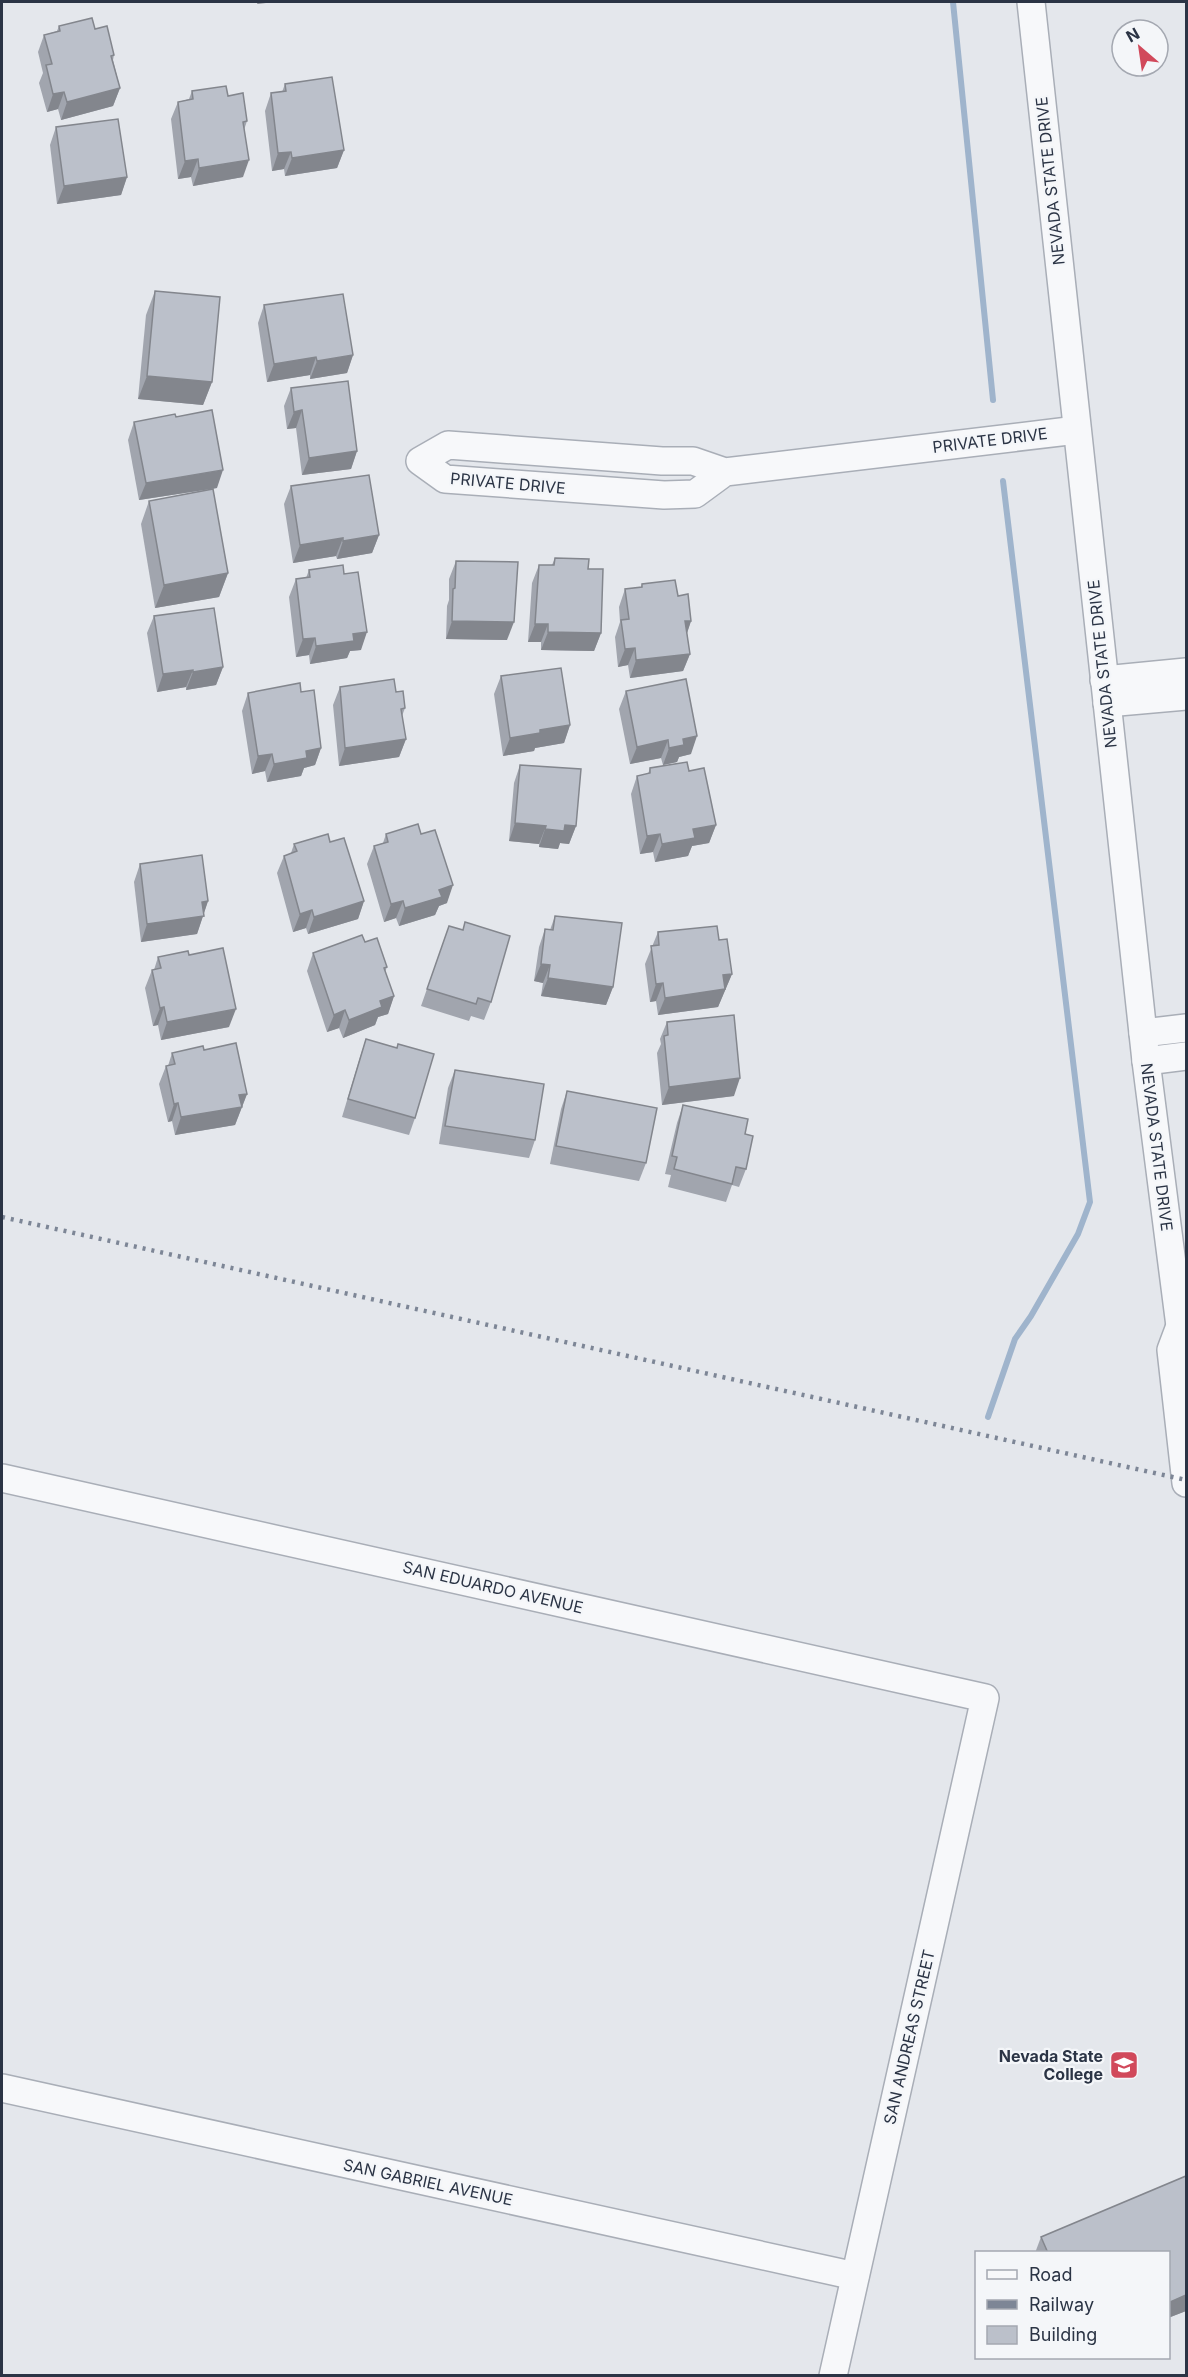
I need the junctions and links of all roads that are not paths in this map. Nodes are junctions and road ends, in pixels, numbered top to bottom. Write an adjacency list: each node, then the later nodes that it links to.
1 (1031, 2): 2 (street, NEVADA STATE DRIVE)
2 (1077, 430): 3 (street, PRIVATE DRIVE); 5 (street, NEVADA STATE DRIVE)
3 (725, 472): 3 (street, PRIVATE DRIVE)
4 (1186, 672): 5 (street)
5 (1105, 692): 6 (street); 8 (street, NEVADA STATE DRIVE)
6 (1186, 696)
7 (1186, 1028): 8 (street)
8 (1143, 1033): 10 (street, NEVADA STATE DRIVE)
9 (1186, 1056): 10 (street)
10 (1146, 1061): 11 (street, NEVADA STATE DRIVE)
11 (1183, 1333): 13 (street, NEVADA STATE DRIVE)
12 (2, 1478): 14 (street, SAN EDUARDO AVENUE)
13 (1186, 1483)
14 (985, 1698): 16 (street, SAN ANDREAS STREET)
15 (2, 2088): 16 (street, SAN GABRIEL AVENUE)
16 (855, 2276): 17 (street, SAN ANDREAS STREET)
17 (833, 2376)

